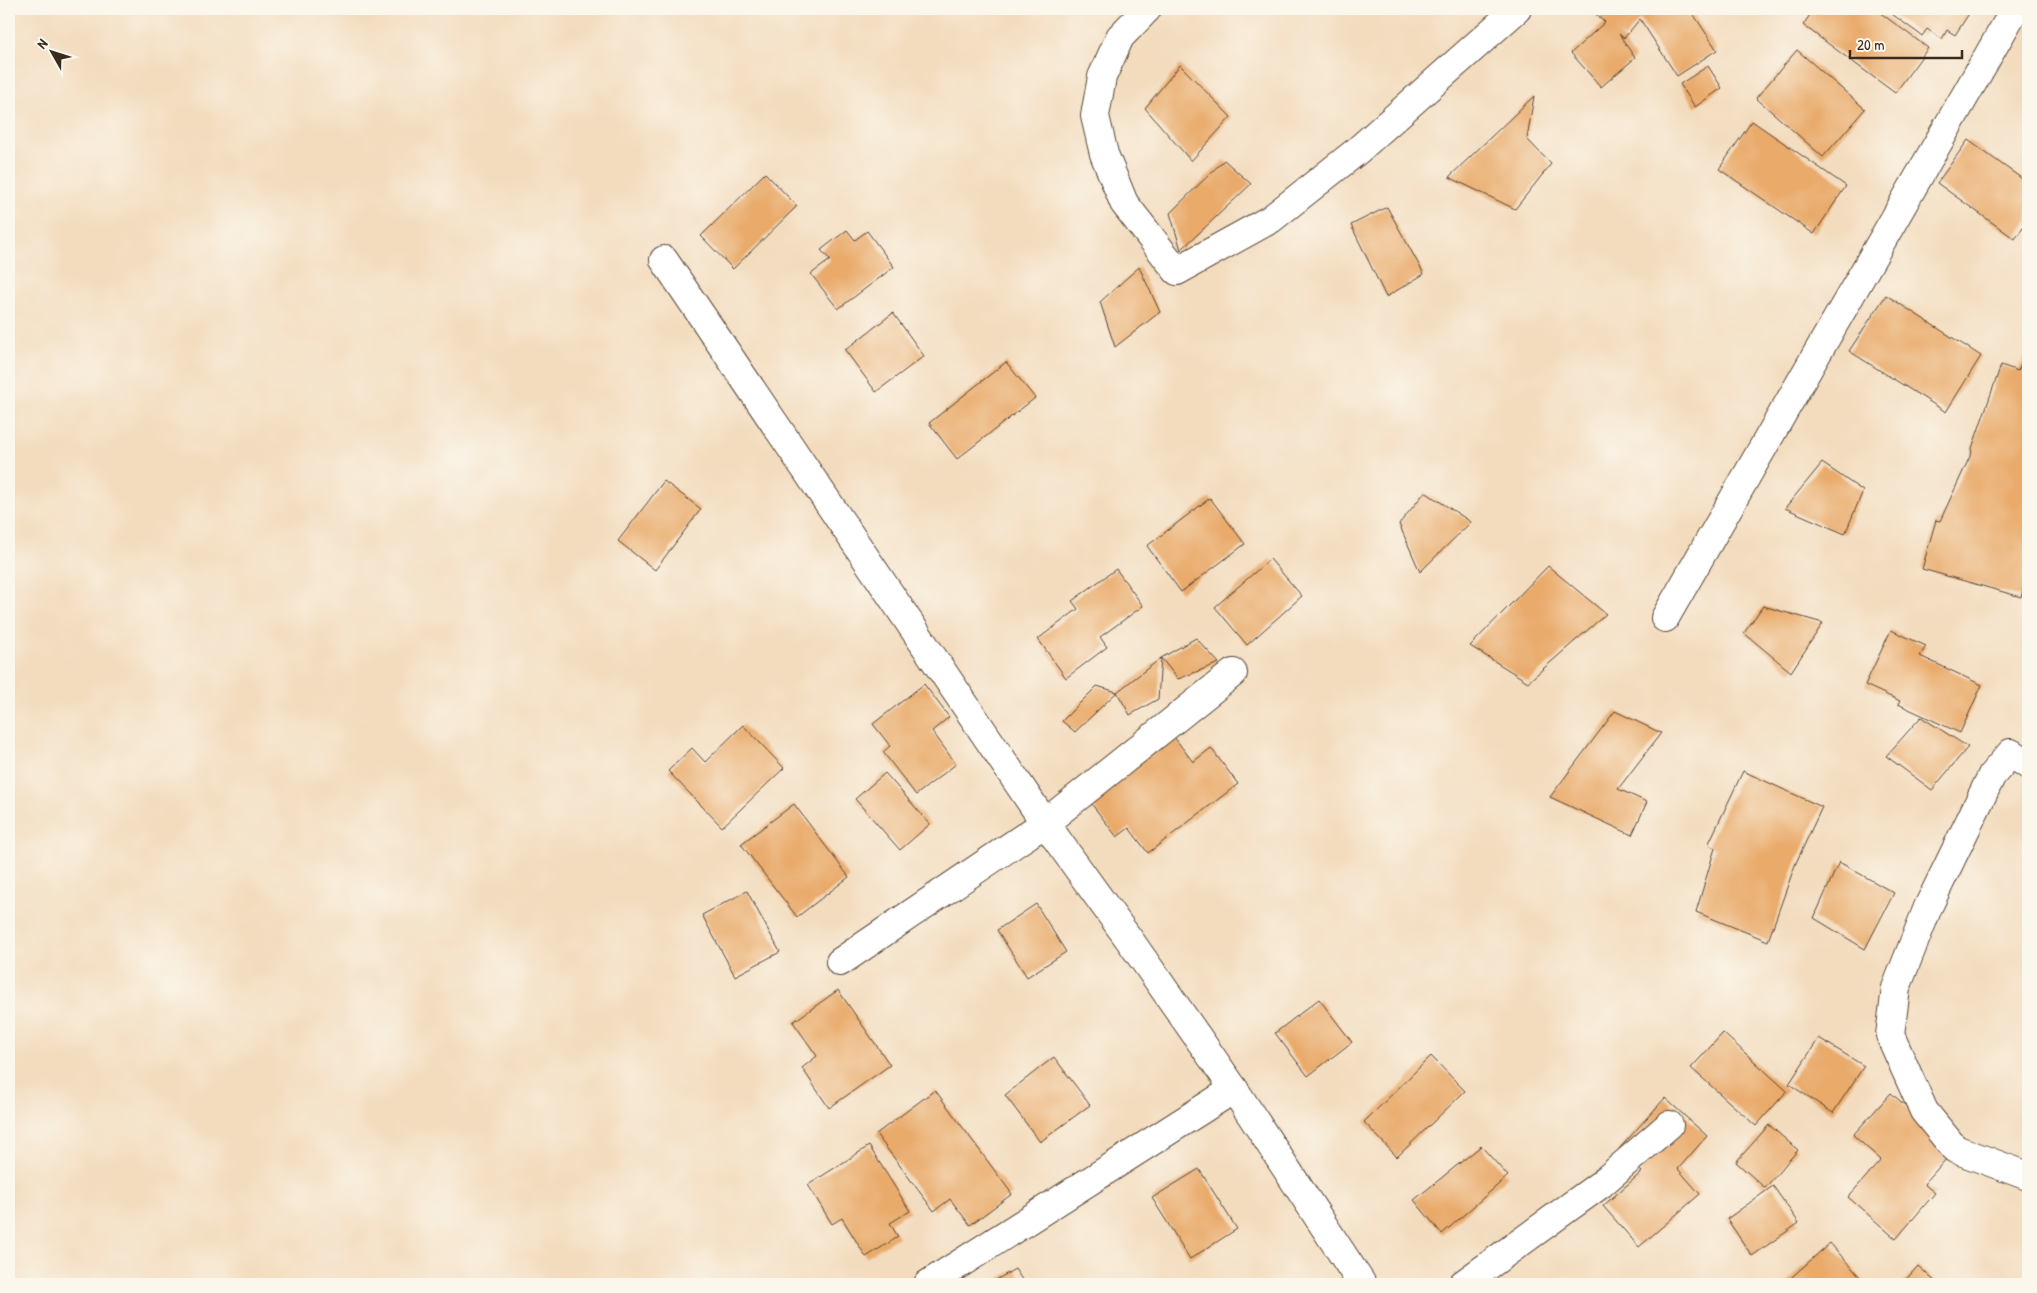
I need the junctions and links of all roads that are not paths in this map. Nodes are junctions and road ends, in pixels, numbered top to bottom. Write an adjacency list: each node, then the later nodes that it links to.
1 (1147, 9): 2 (street)
2 (1517, 9)
3 (2015, 9): 5 (street)
4 (664, 260): 8 (street)
5 (1664, 618)
6 (1233, 673): 8 (street)
7 (2028, 765): 12 (street)
8 (1045, 823): 9 (street); 10 (street)
9 (840, 962)
10 (1234, 1089): 13 (street); 14 (street)
11 (1669, 1124): 15 (street)
12 (2028, 1176)
13 (928, 1284)
14 (1362, 1284)
15 (1463, 1284)

